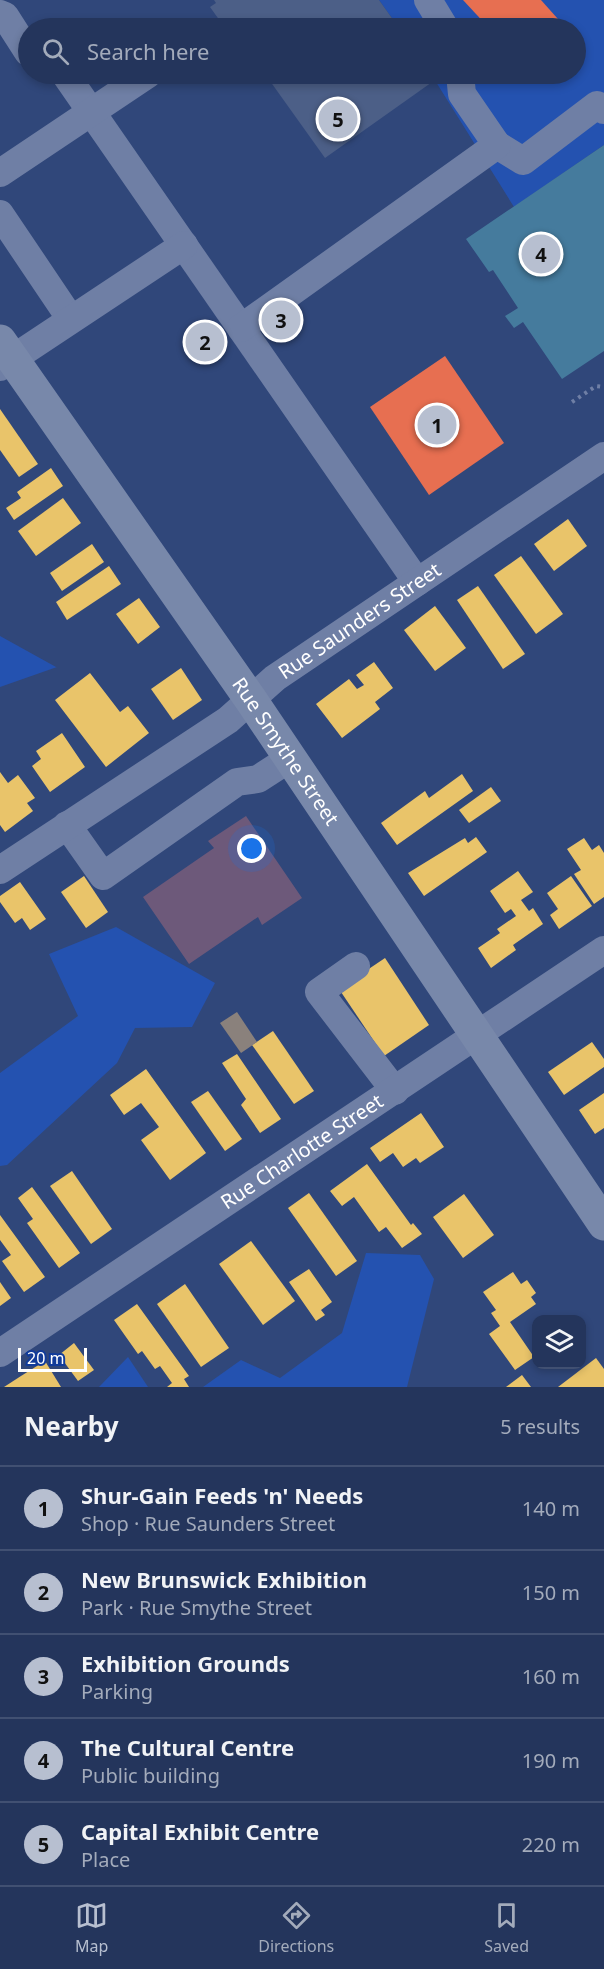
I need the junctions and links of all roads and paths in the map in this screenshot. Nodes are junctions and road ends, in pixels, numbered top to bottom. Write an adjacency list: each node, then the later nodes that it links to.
1 (14, 0): 4 (street)
2 (428, 0): 5 (street)
3 (0, 14): 6 (street)
4 (27, 18)
5 (439, 18)
6 (18, 37)
7 (52, 84): 12 (street)
8 (72, 84): 12 (street)
9 (133, 84): 12 (street)
10 (461, 84): 13 (street)
11 (604, 110): 13 (street)
12 (91, 112): 14 (street); 16 (street)
13 (496, 145): 18 (street)
14 (0, 173)
15 (0, 214): 17 (street)
16 (184, 245): 17 (street); 18 (street)
17 (70, 318): 19 (street)
18 (241, 328): 23 (street)
19 (4, 356): 24 (main road, Rue Smythe Street)
20 (604, 387): 21 (path)
21 (572, 402)
22 (604, 456): 23 (street, Rue Saunders Street)
23 (417, 582): 24 (street, Rue Saunders Street)
24 (251, 700): 25 (main road, Rue Smythe Street); 26 (street, Rue Saunders Street)
25 (289, 759): 26 (street); 30 (main road, Rue Smythe Street)
26 (67, 825): 27 (street, Rue Saunders Street)
27 (0, 870)
28 (604, 950): 30 (street, Rue Charlotte Street)
29 (356, 966): 31 (street)
30 (477, 1036): 31 (street, Rue Charlotte Street); 32 (main road, Rue Smythe Street)
31 (395, 1091): 33 (street, Rue Charlotte Street)
32 (604, 1224)
33 (0, 1353)

